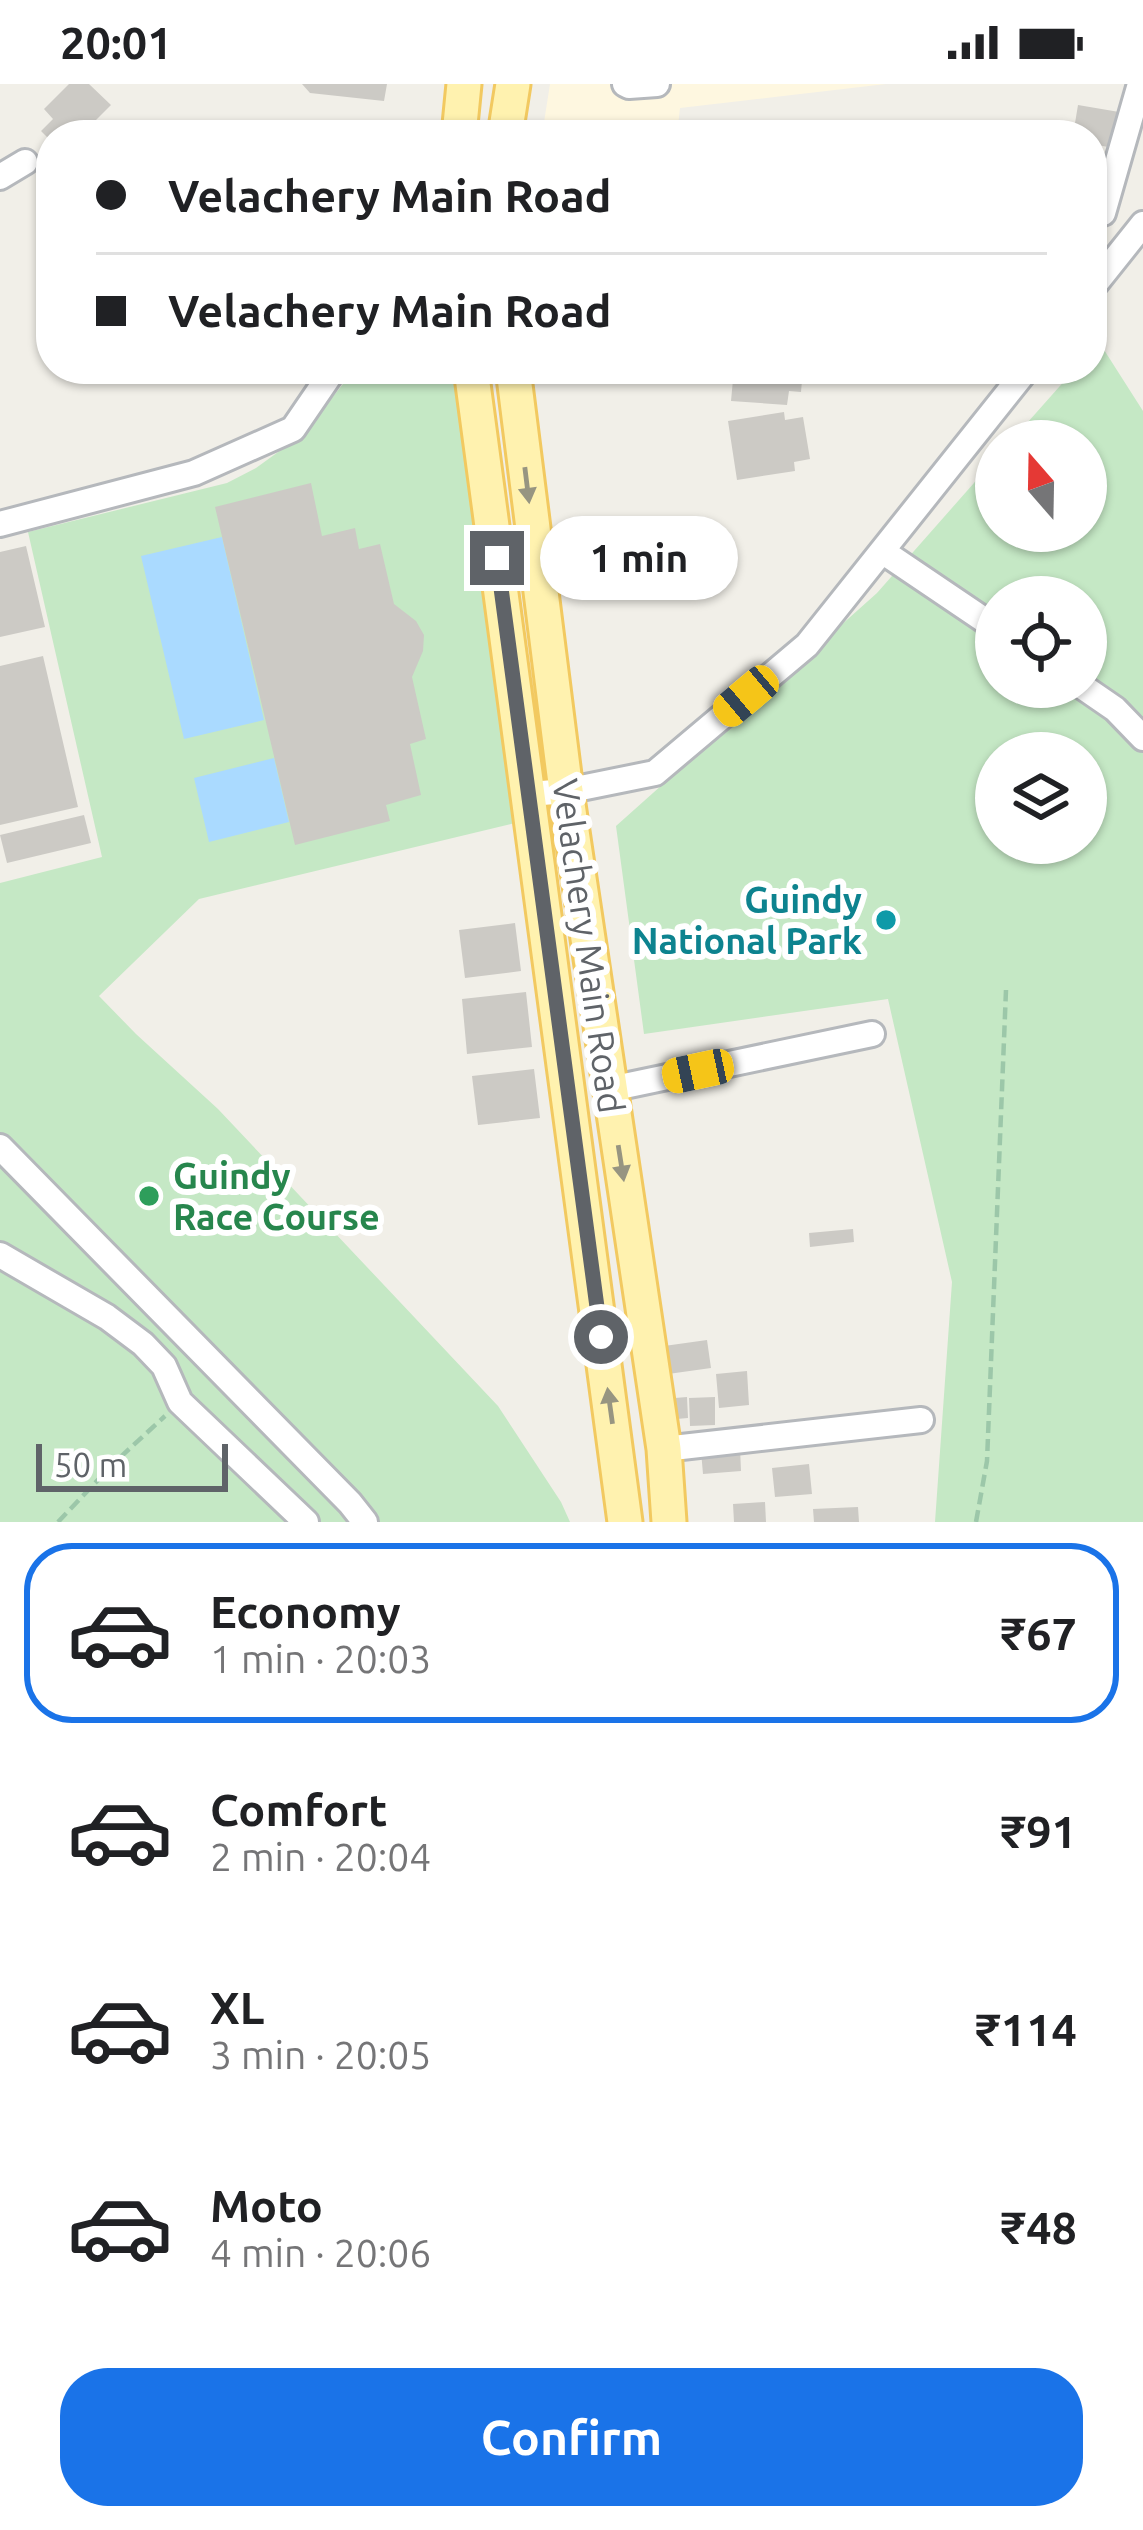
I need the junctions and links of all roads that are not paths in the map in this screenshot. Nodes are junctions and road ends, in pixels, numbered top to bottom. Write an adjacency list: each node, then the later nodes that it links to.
1 (464, 84): 6 (main road)
2 (512, 84): 7 (main road)
3 (625, 84): 4 (street)
4 (657, 84)
5 (1140, 84): 10 (street)
6 (460, 120)
7 (507, 120)
8 (25, 162): 9 (street)
9 (0, 178)
10 (1107, 199)
11 (1143, 224): 12 (street)
12 (1107, 269)
13 (324, 384): 17 (street)
14 (473, 384): 23 (main road, Velachery Main Road)
15 (514, 384): 22 (main road, Velachery Main Road, one-way to 22)
16 (1015, 384): 18 (street)
17 (0, 524)
18 (882, 551): 19 (street); 22 (street)
19 (975, 614)
20 (1107, 704): 21 (street)
21 (1143, 738)
22 (566, 790): 23 (street); 25 (main road, Velachery Main Road)
23 (530, 794): 32 (main road, Velachery Main Road, one-way to 23)
24 (872, 1034): 25 (street)
25 (610, 1089): 29 (main road, Velachery Main Road, one-way to 29)
26 (0, 1147): 31 (street)
27 (0, 1255): 30 (street)
28 (921, 1420): 29 (street)
29 (664, 1449): 33 (main road, Velachery Main Road)
30 (306, 1522)
31 (365, 1522)
32 (625, 1522)
33 (669, 1522)

